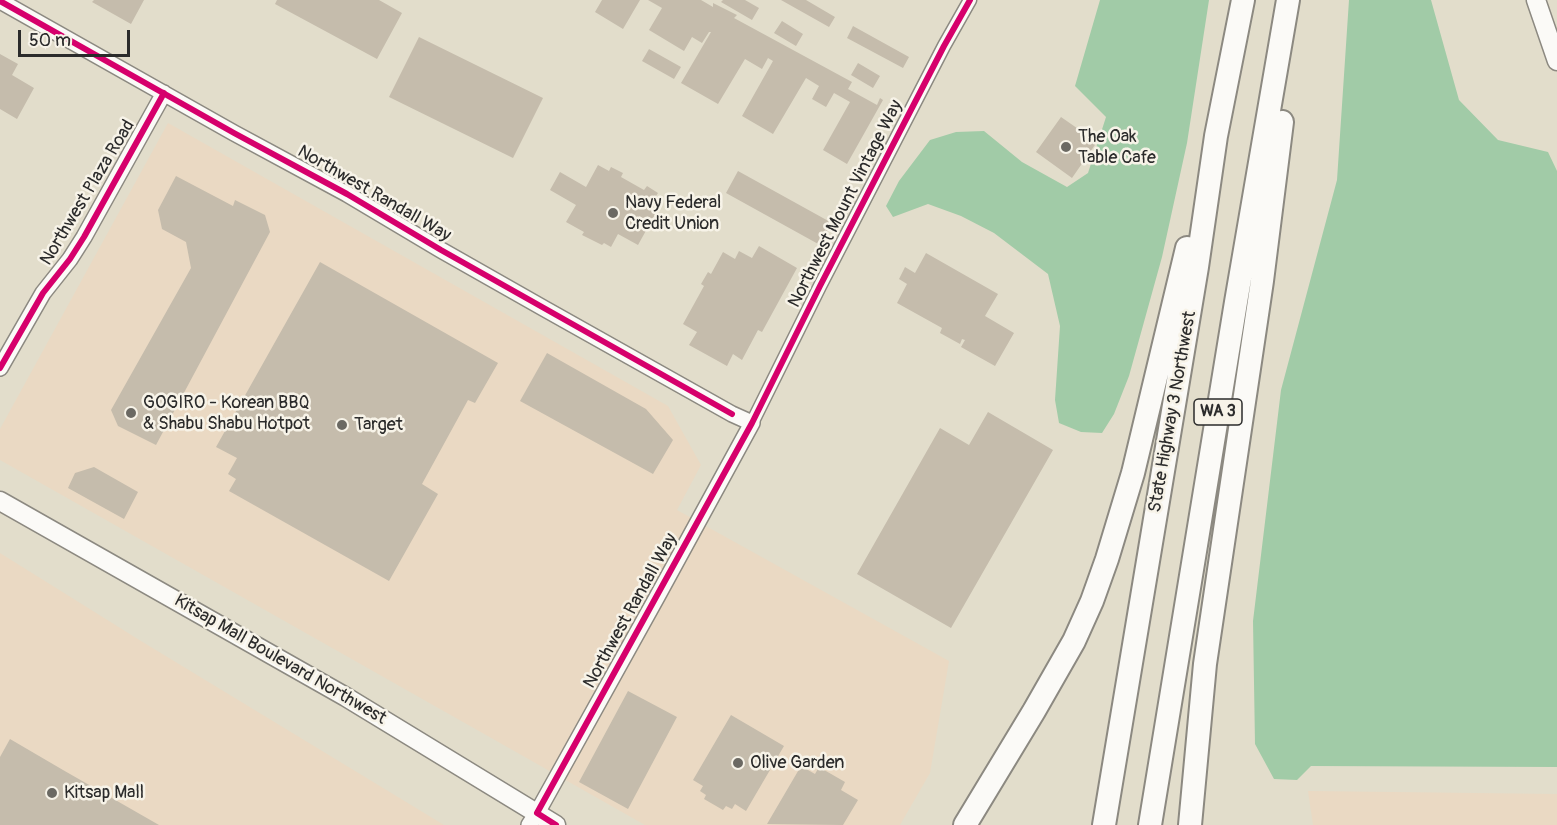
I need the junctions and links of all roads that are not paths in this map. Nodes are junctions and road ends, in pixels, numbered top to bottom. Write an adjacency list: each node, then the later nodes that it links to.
1 (970, 0): 11 (street, Northwest Mount Vintage Way)
2 (1243, 0): 9 (highway, State Highway 3 Northwest / WA 3)
3 (1288, 0): 18 (highway, WA 3)
4 (1296, 0): 13 (highway)
5 (1536, 0): 7 (main road)
6 (0, 1): 8 (street, Northwest Randall Way)
7 (1557, 61)
8 (164, 93): 10 (street, Northwest Plaza Road); 11 (street, Northwest Randall Way)
9 (1216, 136): 16 (highway); 17 (highway, State Highway 3 Northwest / WA 3)
10 (0, 368)
11 (752, 423): 14 (street, Northwest Randall Way)
12 (0, 501): 14 (main road, Kitsap Mall Boulevard Northwest)
13 (1205, 664): 19 (highway); 20 (highway)
14 (533, 819): 15 (main road, Kitsap Mall Boulevard Northwest)
15 (556, 825)
16 (965, 825)
17 (1104, 825)
18 (1150, 825)
19 (1174, 825)
20 (1190, 825)

